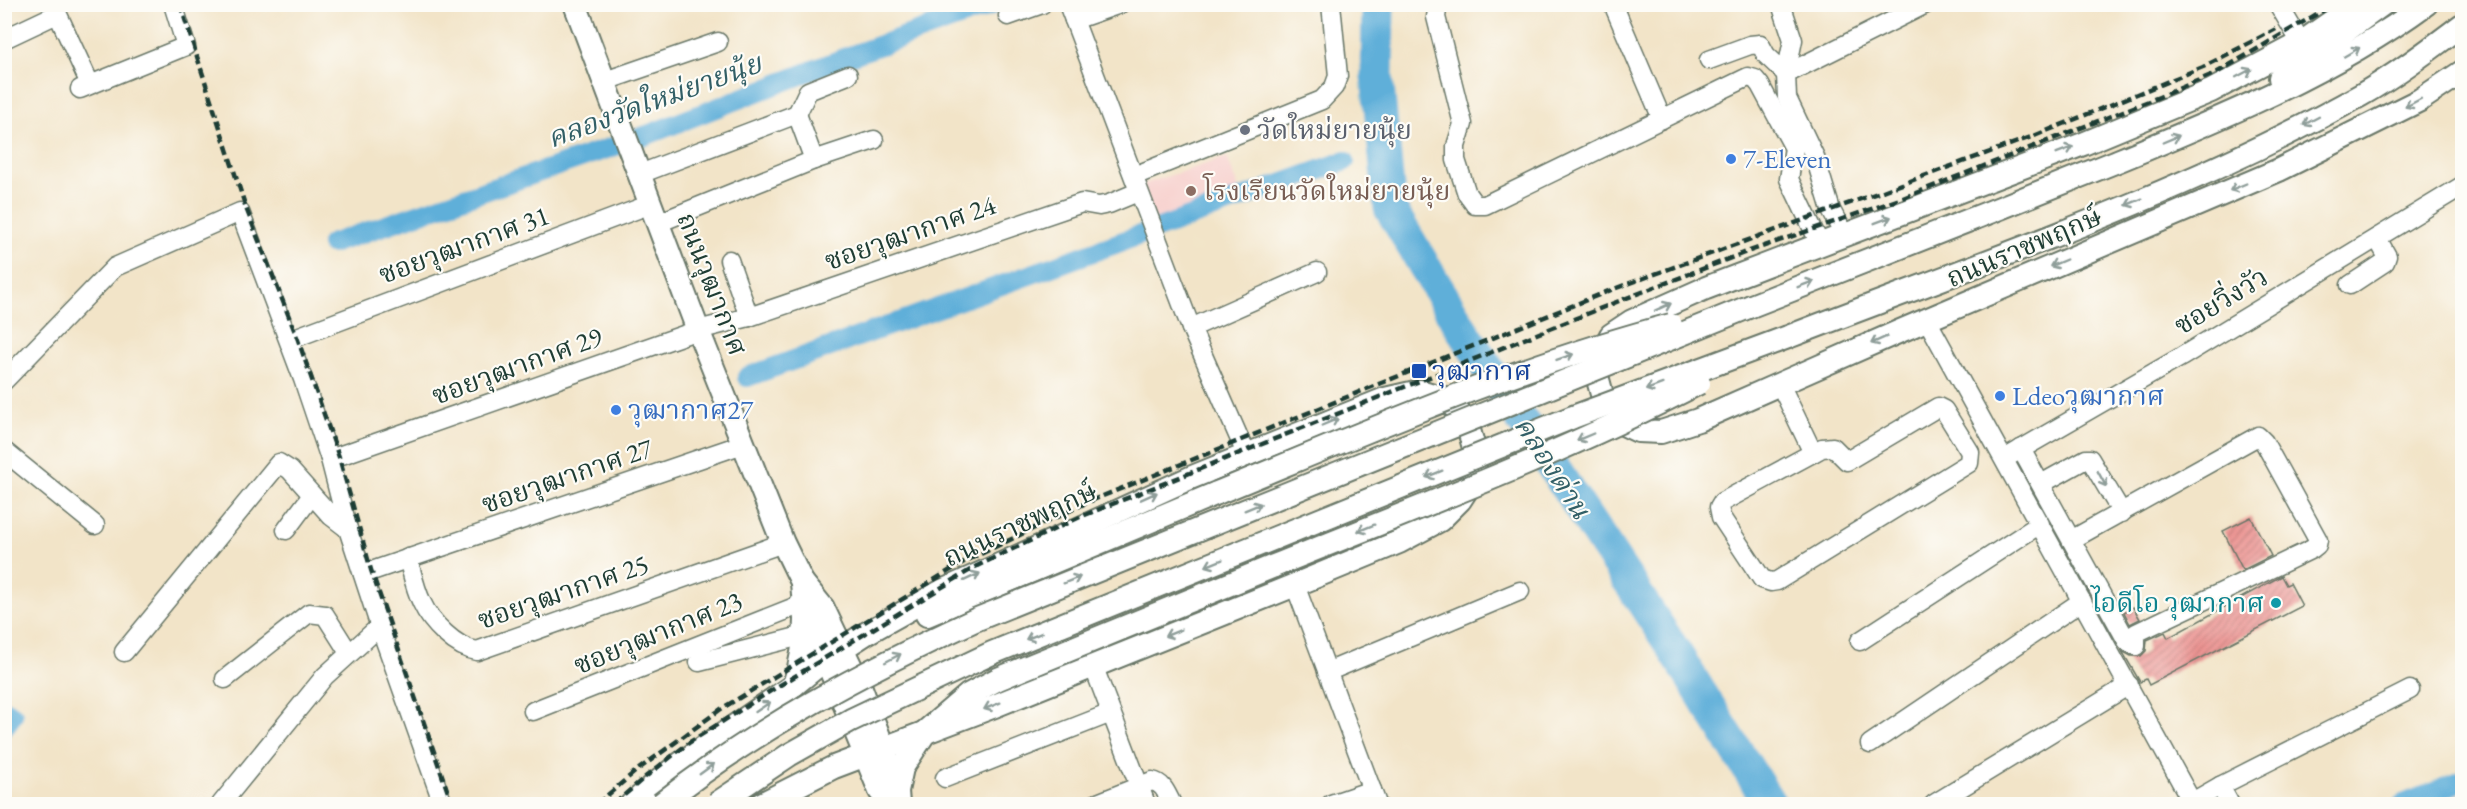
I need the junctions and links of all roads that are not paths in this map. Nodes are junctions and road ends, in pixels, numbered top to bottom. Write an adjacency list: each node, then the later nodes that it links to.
1 (173, 4): 14 (street)
2 (575, 4): 26 (main road, ถนนวุฒากาศ)
3 (1042, 4): 16 (street)
4 (1120, 4): 15 (street)
5 (1331, 4): 34 (street, ซอยวุฒากาศ 24)
6 (1438, 4): 30 (street)
7 (1613, 4): 30 (street)
8 (1781, 4): 24 (street)
9 (1926, 4): 24 (street)
10 (2278, 4): 21 (street)
11 (2357, 4): 21 (main road, ถนนราชพฤกษ์)
12 (2383, 4): 28 (main road)
13 (2426, 4): 28 (main road, ถนนราชพฤกษ์, one-way to 13)
14 (55, 9): 19 (street)
15 (1071, 12): 34 (street)
16 (1008, 16)
17 (2463, 26): 27 (main road, ถนนราชพฤกษ์)
18 (2463, 38): 27 (main road)
19 (4, 39)
20 (718, 42): 26 (street)
21 (2301, 43): 37 (main road, ถนนราชพฤกษ์, one-way to 21)
22 (1710, 60): 24 (street)
23 (2463, 72): 45 (main road, ถนนราชพฤกษ์, one-way to 45)
24 (1786, 74): 37 (street)
25 (848, 75): 29 (street)
26 (605, 81): 33 (main road, ถนนวุฒากาศ)
27 (2363, 94): 49 (main road, ถนนราชพฤกษ์, one-way to 49)
28 (2244, 107): 43 (main road, ถนนราชพฤกษ์, one-way to 28)
29 (796, 114): 32 (street); 33 (street)
30 (1662, 119): 39 (street)
31 (873, 140): 32 (street, ซอยวุฒากาศ 31)
32 (814, 160): 36 (street, ซอยวุฒากาศ 31)
33 (640, 174): 36 (main road, ถนนวุฒากาศ)
34 (1136, 184): 44 (street, ซอยวุฒากาศ 24); 46 (street)
35 (2463, 186): 38 (street, ซอยวิ่งวัว)
36 (654, 213): 47 (main road, ถนนวุฒากาศ); 48 (street, ซอยวุฒากาศ 31)
37 (1844, 235): 39 (main road, ถนนราชพฤกษ์)
38 (2377, 238): 42 (street); 53 (street, ซอยวิ่งวัว)
39 (1820, 244): 51 (main road, ถนนราชพฤกษ์, one-way to 39)
40 (729, 260): 44 (street)
41 (1317, 272): 46 (street)
42 (2350, 285)
43 (1751, 306): 75 (main road, one-way to 43, bridge); 101 (main road, ถนนราชพฤกษ์, one-way to 43, bridge)
44 (749, 316): 47 (street, ซอยวุฒากาศ 24)
45 (1927, 320): 51 (main road, ถนนราชพฤกษ์, one-way to 51); 58 (street)
46 (1191, 328): 56 (street)
47 (698, 330): 52 (main road, ถนนวุฒากาศ); 57 (street, ซอยวุฒากาศ 29)
48 (297, 337)
49 (1788, 337): 89 (main road, one-way to 89, bridge); 102 (main road, ถนนราชพฤกษ์, one-way to 102, bridge)
50 (4, 381): 57 (street)
51 (1780, 384): 55 (street)
52 (743, 444): 67 (main road, ถนนวุฒากาศ); 68 (street, ซอยวุฒากาศ 27)
53 (2021, 449): 58 (street, ซอยวิ่งวัว); 59 (street)
54 (4, 451): 63 (street)
55 (1813, 453): 55 (street)
56 (1247, 456): 70 (main road, ถนนราชพฤกษ์, one-way to 70); 75 (main road, ถนนราชพฤกษ์, one-way to 56)
57 (330, 459): 64 (street)
58 (2005, 459): 62 (street)
59 (2041, 484): 61 (street, one-way to 61); 66 (street)
60 (312, 495): 64 (street); 65 (street); 77 (street)
61 (2122, 513): 66 (street); 66 (street)
62 (2040, 524): 72 (street); 76 (street)
63 (95, 525)
64 (348, 529): 69 (street)
65 (286, 530)
66 (2071, 540)
67 (783, 543): 68 (street, ซอยวุฒากาศ 25); 73 (main road, ถนนวุฒากาศ)
68 (408, 558): 69 (street, ซอยวุฒากาศ 27)
69 (363, 574): 74 (street)
70 (1294, 585): 81 (main road, ถนนราชพฤกษ์, one-way to 81); 82 (street)
71 (1520, 591): 82 (street)
72 (2082, 601): 84 (street); 90 (street)
73 (809, 617): 75 (main road); 79 (main road, ถนนวุฒากาศ); 80 (street); 85 (main road); 87 (street, ซอยวุฒากาศ 23)
74 (380, 626): 78 (street); 99 (street)
75 (865, 634): 79 (main road, ถนนราชพฤกษ์)
76 (1860, 641)
77 (124, 652)
78 (349, 653): 83 (street); 98 (street)
79 (834, 654): 85 (main road, ถนนราชพฤกษ์); 91 (main road, ถนนวุฒากาศ)
80 (699, 662)
81 (1093, 665): 88 (street); 89 (main road, ถนนราชพฤกษ์, one-way to 89)
82 (1327, 672): 96 (street)
83 (225, 679)
84 (2129, 685): 94 (street); 108 (street)
85 (794, 686): 100 (main road, ถนนราชพฤกษ์, one-way to 85)
86 (2410, 690): 94 (street)
87 (533, 711)
88 (1111, 713): 93 (street); 95 (street)
89 (926, 731): 91 (main road, ถนนราชพฤกษ์); 97 (main road)
90 (1870, 744)
91 (874, 753): 92 (main road, ถนนราชพฤกษ์); 97 (main road, ถนนวุฒากาศ)
92 (834, 767): 97 (main road); 103 (main road, ถนนราชพฤกษ์)
93 (945, 778)
94 (2220, 786): 109 (street)
95 (1138, 787): 104 (street); 105 (street); 106 (street)
96 (1374, 797): 107 (street)
97 (891, 798)
98 (221, 804)
99 (443, 804)
100 (632, 804)
101 (661, 804)
102 (716, 804)
103 (761, 804)
104 (1095, 804)
105 (1146, 804)
106 (1172, 804)
107 (1331, 804)
108 (1934, 804)
109 (2230, 804)

